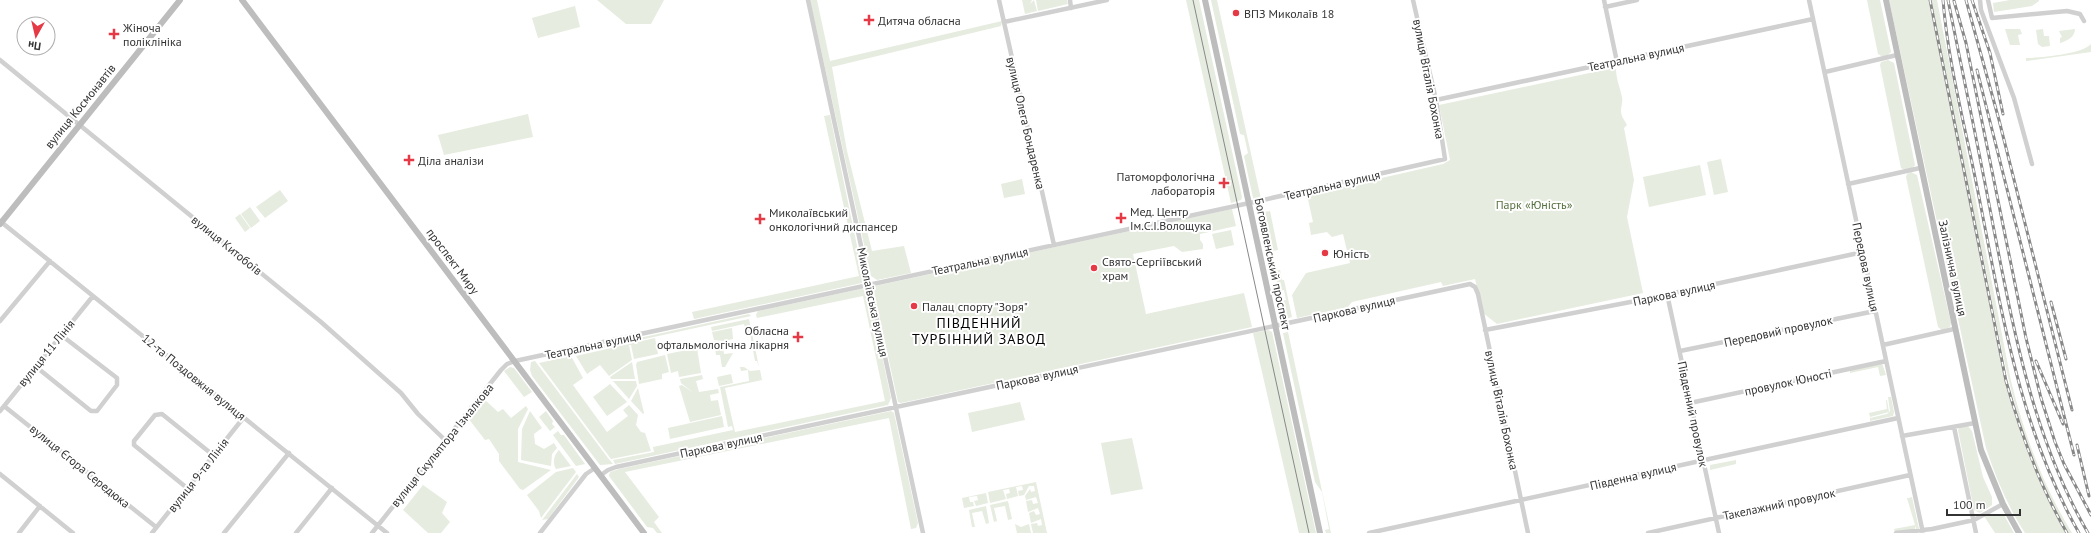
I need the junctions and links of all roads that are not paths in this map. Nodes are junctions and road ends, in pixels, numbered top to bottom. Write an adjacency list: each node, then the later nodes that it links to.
1 (808, 0): 35 (street, Миколаївська вулиця)
2 (999, 0): 19 (street, вулиця Олега Бондаренка)
3 (1070, 0): 16 (street)
4 (1107, 0): 16 (street)
5 (1205, 0): 30 (main road, Богоявленський проспект)
6 (1413, 0): 24 (street, вулиця Віталія Бохонка)
7 (1604, 0): 15 (street)
8 (1637, 0): 15 (street)
9 (1809, 0): 17 (street, Передова вулиця)
10 (1886, 0): 20 (main road, Залізнична вулиця)
11 (1980, 0): 27 (street)
12 (1988, 0): 18 (street)
13 (179, 1): 25 (main road, вулиця Космонавтів)
14 (243, 1): 48 (main road, проспект Миру)
15 (1606, 7): 22 (street)
16 (1071, 8): 19 (street)
17 (1813, 19): 22 (street, Театральна вулиця); 23 (street, Передова вулиця)
18 (2084, 21)
19 (1004, 22): 32 (street, вулиця Олега Бондаренка)
20 (1897, 55): 23 (street); 28 (main road, Залізнична вулиця)
21 (0, 60): 25 (street, вулиця Китобоїв)
22 (1617, 62): 24 (street, Театральна вулиця)
23 (1825, 72): 29 (street, Передова вулиця)
24 (1436, 100): 26 (street, вулиця Віталія Бохонка)
25 (79, 125): 31 (main road, вулиця Космонавтів); 59 (street, вулиця Китобоїв)
26 (1445, 159): 30 (street, Театральна вулиця)
27 (2032, 164)
28 (1920, 168): 29 (street); 42 (main road, Залізнична вулиця)
29 (1848, 184): 33 (street, Передова вулиця)
30 (1249, 203): 32 (street, Театральна вулиця); 41 (main road, Богоявленський проспект)
31 (0, 222): 34 (street, 12-та Поздовжня вулиця)
32 (1054, 245): 35 (street, Театральна вулиця)
33 (1863, 252): 37 (street, Паркова вулиця); 39 (street, Передова вулиця)
34 (50, 261): 38 (street, 12-та Поздовжня вулиця); 40 (street)
35 (869, 284): 48 (street, Театральна вулиця); 52 (street, Миколаївська вулиця)
36 (1475, 288): 41 (street, Паркова вулиця); 43 (street, вулиця Віталія Бохонка)
37 (1667, 294): 43 (street, Паркова вулиця); 46 (street, Південний провулок)
38 (93, 296): 44 (street, вулиця 11 Лінія); 54 (street, 12-та Поздовжня вулиця)
39 (1875, 311): 45 (street, Передова вулиця); 46 (street, Передовий провулок)
40 (0, 322)
41 (1276, 326): 52 (street, Паркова вулиця); 87 (main road, Богоявленський проспект)
42 (1954, 329): 45 (street); 56 (main road, Залізнична вулиця)
43 (1485, 330): 69 (street, вулиця Віталія Бохонка)
44 (61, 335): 49 (street, вулиця 11 Лінія); 49 (street)
45 (1883, 345): 47 (street, Передова вулиця)
46 (1680, 352): 50 (street, Південний провулок)
47 (1886, 360): 50 (street, провулок Юності); 55 (street, Передова вулиця)
48 (515, 361): 59 (street, вулиця Скульптора Ізмалкова); 63 (main road, проспект Миру)
49 (35, 366): 51 (street, вулиця 11 Лінія)
50 (1690, 403): 62 (street, Південний провулок)
51 (4, 406): 53 (street, вулиця 11 Лінія); 75 (street, вулиця Єгора Середюка)
52 (896, 407): 65 (street, Паркова вулиця); 86 (street, Миколаївська вулиця)
53 (0, 411)
54 (244, 417): 60 (street, 12-та Поздовжня вулиця); 61 (street, вулиця 9-та Лінія)
55 (1898, 418): 58 (street, Передова вулиця); 62 (street, Південна вулиця)
56 (1975, 423): 57 (street); 70 (main road, Залізнична вулиця)
57 (1954, 427): 58 (street); 73 (street)
58 (1902, 436): 66 (street, Передова вулиця)
59 (445, 440): 74 (street, вулиця Скульптора Ізмалкова)
60 (289, 453): 68 (street, 12-та Поздовжня вулиця); 80 (street)
61 (213, 455): 67 (street, вулиця 9-та Лінія); 67 (street)
62 (1703, 460): 69 (street, Південна вулиця); 72 (street, Південний провулок)
63 (595, 468): 65 (main road, проспект Миру); 84 (street)
64 (0, 474): 71 (street)
65 (601, 475): 85 (main road, проспект Миру)
66 (1910, 475): 72 (street, Такелажний провулок); 76 (street, Передова вулиця)
67 (187, 488): 75 (street, вулиця 9-та Лінія)
68 (332, 488): 74 (street, 12-та Поздовжня вулиця); 81 (street)
69 (1521, 501): 88 (street, Південна вулиця); 89 (street, вулиця Віталія Бохонка)
70 (2003, 504): 73 (street); 94 (main road, Залізнична вулиця)
71 (40, 506): 77 (street); 78 (street)
72 (1716, 518): 90 (street, Такелажний провулок); 91 (street, Південний провулок)
73 (1974, 520): 76 (street); 93 (street)
74 (378, 525): 82 (street, вулиця Скульптора Ізмалкова); 83 (street, 12-та Поздовжня вулиця)
75 (156, 527): 79 (street, вулиця 9-та Лінія)
76 (1923, 532): 92 (street)
77 (19, 533)
78 (74, 533)
79 (152, 533)
80 (224, 533)
81 (296, 533)
82 (372, 533)
83 (386, 533)
84 (540, 533)
85 (644, 533)
86 (923, 533)
87 (1320, 533)
88 (1369, 533)
89 (1528, 533)
90 (1648, 533)
91 (1719, 533)
92 (1896, 533)
93 (1976, 533)
94 (2019, 533)

